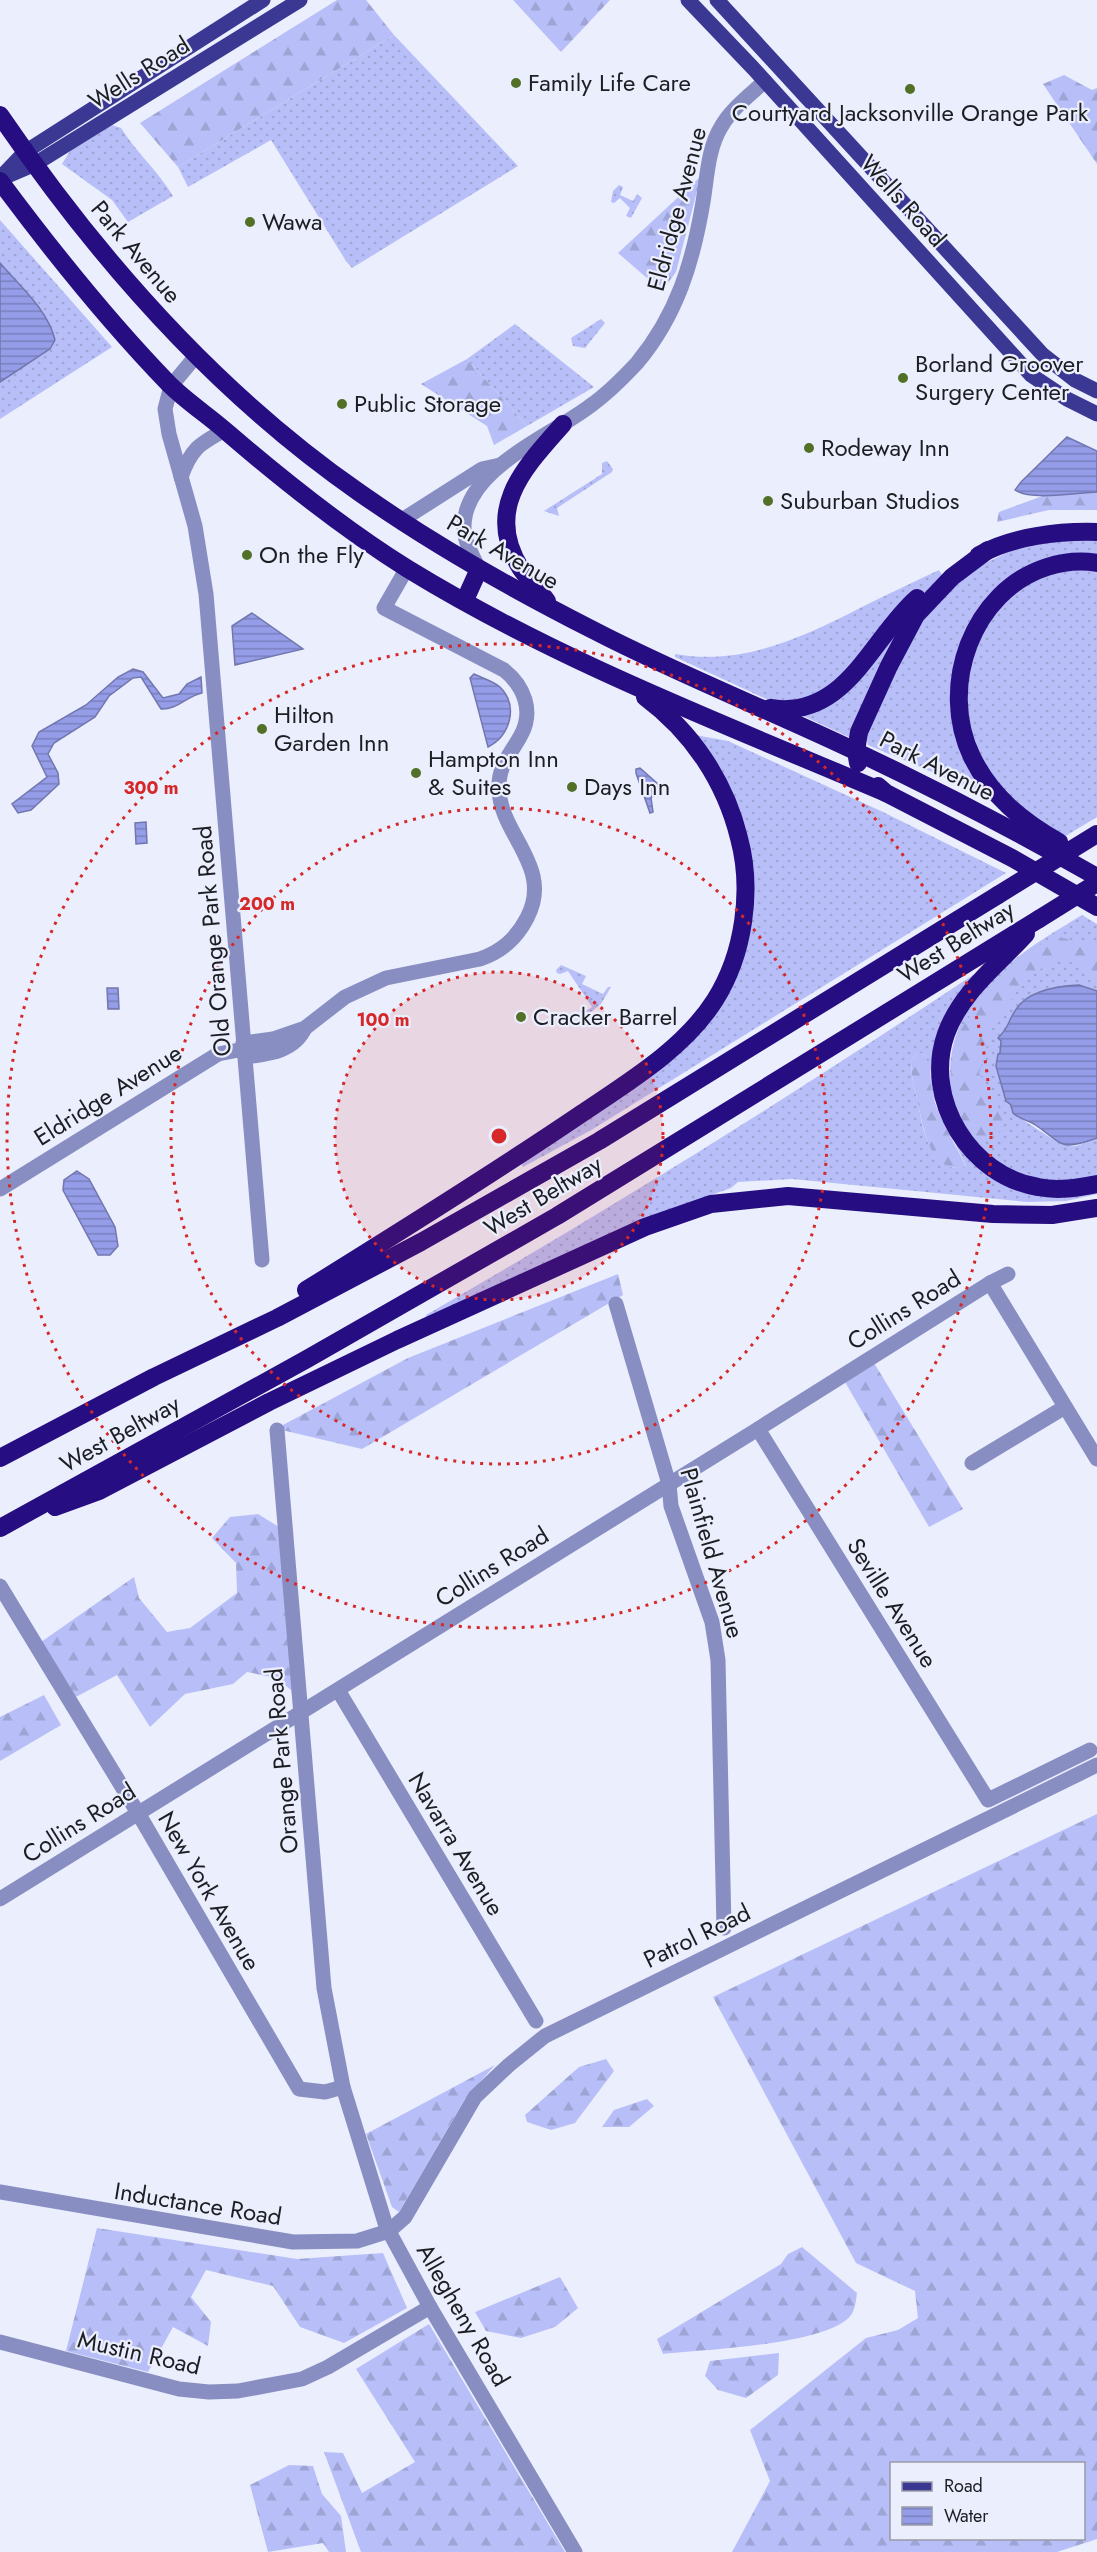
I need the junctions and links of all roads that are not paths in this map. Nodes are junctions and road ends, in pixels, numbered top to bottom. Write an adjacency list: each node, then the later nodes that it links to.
1 (300, 0): 5 (main road, Wells Road)
2 (688, 0): 6 (main road, Wells Road)
3 (717, 0): 12 (main road, Wells Road)
4 (258, 2): 5 (street); 8 (main road, Wells Road)
5 (262, 23): 8 (main road, Wells Road)
6 (765, 81): 13 (main road, Wells Road); 14 (street, Eldridge Avenue)
7 (0, 115): 8 (highway, Park Avenue)
8 (30, 158): 9 (main road, Wells Road); 10 (highway, Park Avenue)
9 (0, 180): 11 (highway, Park Avenue)
10 (196, 356): 11 (street); 18 (highway, Park Avenue)
11 (171, 386): 15 (highway, Park Avenue); 17 (street, Old Orange Park Road)
12 (1097, 391)
13 (1097, 414)
14 (563, 424): 16 (street, Eldridge Avenue); 25 (highway)
15 (225, 430): 17 (street); 22 (highway, Park Avenue)
16 (500, 465): 18 (street, Eldridge Avenue); 23 (street, Eldridge Avenue)
17 (181, 477): 36 (street, Old Orange Park Road)
18 (402, 520): 23 (highway, Park Avenue)
19 (1097, 532): 20 (highway)
20 (988, 550): 27 (highway); 28 (highway)
21 (1097, 563): 31 (highway)
22 (407, 568): 24 (highway, Park Avenue); 36 (street, Eldridge Avenue)
23 (479, 569): 24 (highway); 25 (highway, Park Avenue)
24 (465, 600): 26 (highway, Park Avenue)
25 (552, 608): 27 (highway, Park Avenue)
26 (621, 679): 29 (highway, Park Avenue); 44 (highway)
27 (756, 705): 28 (highway, Park Avenue)
28 (856, 751): 29 (highway); 32 (highway, Park Avenue)
29 (885, 793): 34 (highway)
30 (1097, 834): 44 (highway, West Beltway, bridge)
31 (1097, 864)
32 (1097, 877)
33 (1097, 883): 35 (highway, West Beltway, bridge)
34 (1097, 907)
35 (1039, 919): 37 (highway); 52 (highway, West Beltway)
36 (244, 1050): 38 (street, Eldridge Avenue); 40 (street, Old Orange Park Road)
37 (1097, 1184)
38 (0, 1189)
39 (1097, 1208): 52 (highway)
40 (262, 1260)
41 (1008, 1274): 42 (street, Collins Road)
42 (990, 1283): 45 (street); 46 (street, Collins Road)
43 (616, 1304): 51 (street, Plainfield Avenue)
44 (218, 1346): 48 (highway, West Beltway)
45 (1065, 1407): 49 (street); 50 (street)
46 (758, 1429): 51 (street, Collins Road); 56 (street, Seville Avenue)
47 (277, 1430): 55 (street, Orange Park Road)
48 (0, 1458)
49 (1097, 1460)
50 (972, 1463)
51 (669, 1484): 54 (street, Collins Road); 60 (street, Plainfield Avenue)
52 (4, 1526)
53 (0, 1586): 58 (street, New York Avenue)
54 (338, 1690): 55 (street, Collins Road); 61 (street, Navarra Avenue)
55 (301, 1712): 58 (street, Collins Road); 62 (street, Orange Park Road)
56 (1089, 1750)
57 (1097, 1766): 64 (street, Patrol Road)
58 (138, 1813): 59 (street, Collins Road); 62 (street, New York Avenue)
59 (0, 1899)
60 (724, 1929)
61 (536, 2022)
62 (343, 2087): 64 (street, Allegheny Road)
63 (0, 2192): 64 (street, Inductance Road)
64 (389, 2231): 65 (street, Allegheny Road)
65 (430, 2307): 66 (street, Mustin Road); 67 (street, Allegheny Road)
66 (0, 2342)
67 (575, 2552)

